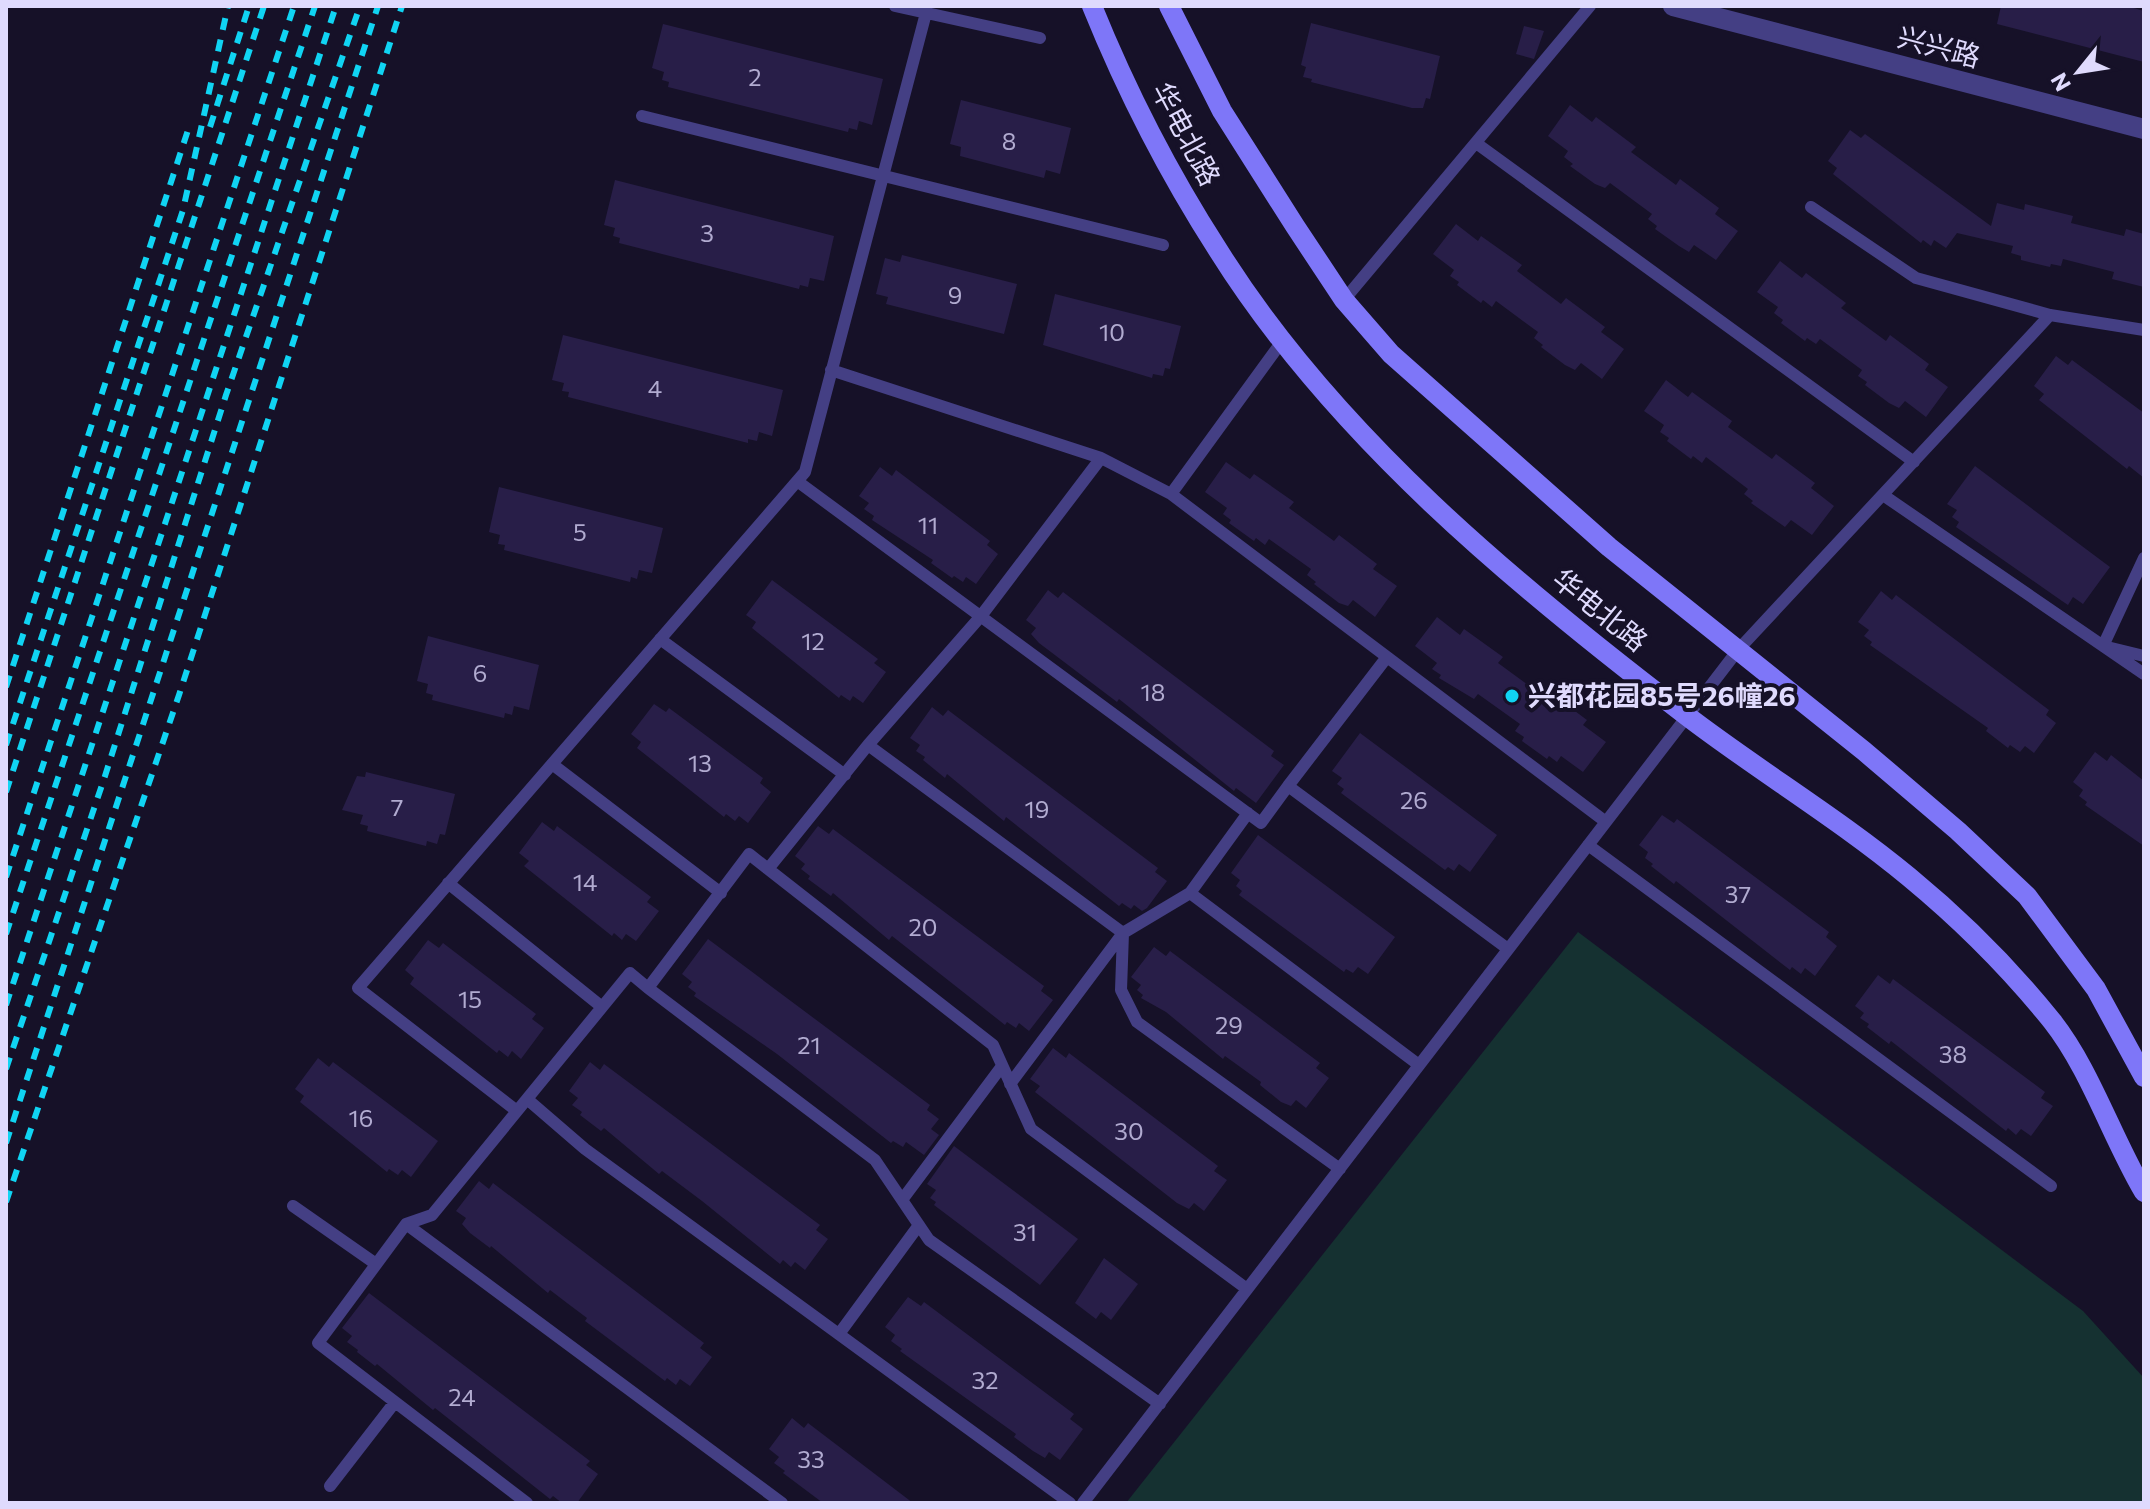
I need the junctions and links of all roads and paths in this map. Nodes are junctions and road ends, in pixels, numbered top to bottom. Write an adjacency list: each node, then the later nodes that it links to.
1 (895, 6): 6 (lane)
2 (1092, 6): 17 (main road, 华电北路)
3 (1169, 6): 14 (main road, 华电北路)
4 (1590, 6): 10 (lane)
5 (1673, 6): 9 (street, 兴兴路)
6 (926, 13): 7 (lane); 11 (lane)
7 (1040, 38)
8 (642, 116): 11 (lane)
9 (2144, 129)
10 (1476, 143): 14 (lane); 20 (lane)
11 (883, 175): 13 (lane); 18 (lane)
12 (1811, 207): 15 (lane)
13 (1163, 245)
14 (1344, 300): 28 (main road, 华电北路)
15 (2050, 315): 16 (lane); 20 (lane)
16 (2144, 330)
17 (1283, 340): 22 (lane); 32 (main road, 华电北路)
18 (831, 370): 19 (lane); 21 (lane)
19 (1101, 458): 22 (lane); 25 (lane)
20 (1914, 462): 23 (lane)
21 (797, 481): 25 (lane); 26 (lane)
22 (1171, 494): 30 (lane)
23 (1883, 495): 27 (lane); 28 (lane)
24 (2144, 558): 27 (lane)
25 (981, 616): 33 (lane); 37 (lane)
26 (660, 639): 34 (lane); 35 (lane)
27 (2103, 646): 29 (lane); 31 (lane)
28 (1738, 650): 32 (lane); 50 (main road, 华电北路)
29 (2144, 656)
30 (1387, 657): 36 (lane); 38 (lane)
31 (2144, 674)
32 (1686, 715): 38 (lane); 56 (main road, 华电北路)
33 (868, 745): 35 (lane); 44 (lane)
34 (552, 764): 41 (lane); 42 (lane)
35 (845, 775): 40 (lane)
36 (1288, 786): 37 (lane); 45 (lane)
37 (1248, 813): 43 (lane)
38 (1606, 822): 39 (lane)
39 (1588, 845): 45 (lane); 55 (lane)
40 (768, 869): 42 (lane); 49 (lane)
41 (448, 883): 47 (lane); 53 (lane)
42 (721, 893): 46 (lane)
43 (1190, 893): 44 (lane); 48 (lane)
44 (1123, 933): 51 (lane); 54 (lane)
45 (1508, 949): 48 (lane)
46 (648, 988): 47 (lane); 57 (lane)
47 (602, 1007): 52 (lane)
48 (1419, 1065): 54 (lane)
49 (1002, 1066): 51 (lane); 57 (lane)
50 (2144, 1077)
51 (1010, 1084): 62 (lane)
52 (527, 1099): 53 (lane); 63 (lane)
53 (517, 1111): 59 (lane)
54 (1340, 1169): 62 (lane)
55 (2051, 1186)
56 (2144, 1192)
57 (902, 1200): 60 (lane)
58 (293, 1206): 61 (lane)
59 (406, 1224): 61 (lane); 68 (lane)
60 (919, 1225): 63 (lane); 65 (lane)
61 (376, 1264): 64 (lane)
62 (1247, 1289): 65 (lane)
63 (839, 1334): 69 (lane)
64 (395, 1402): 66 (lane); 67 (lane)
65 (1160, 1404): 70 (lane)
66 (330, 1486)
67 (527, 1503)
68 (782, 1503)
69 (1070, 1503)
70 (1083, 1503)

